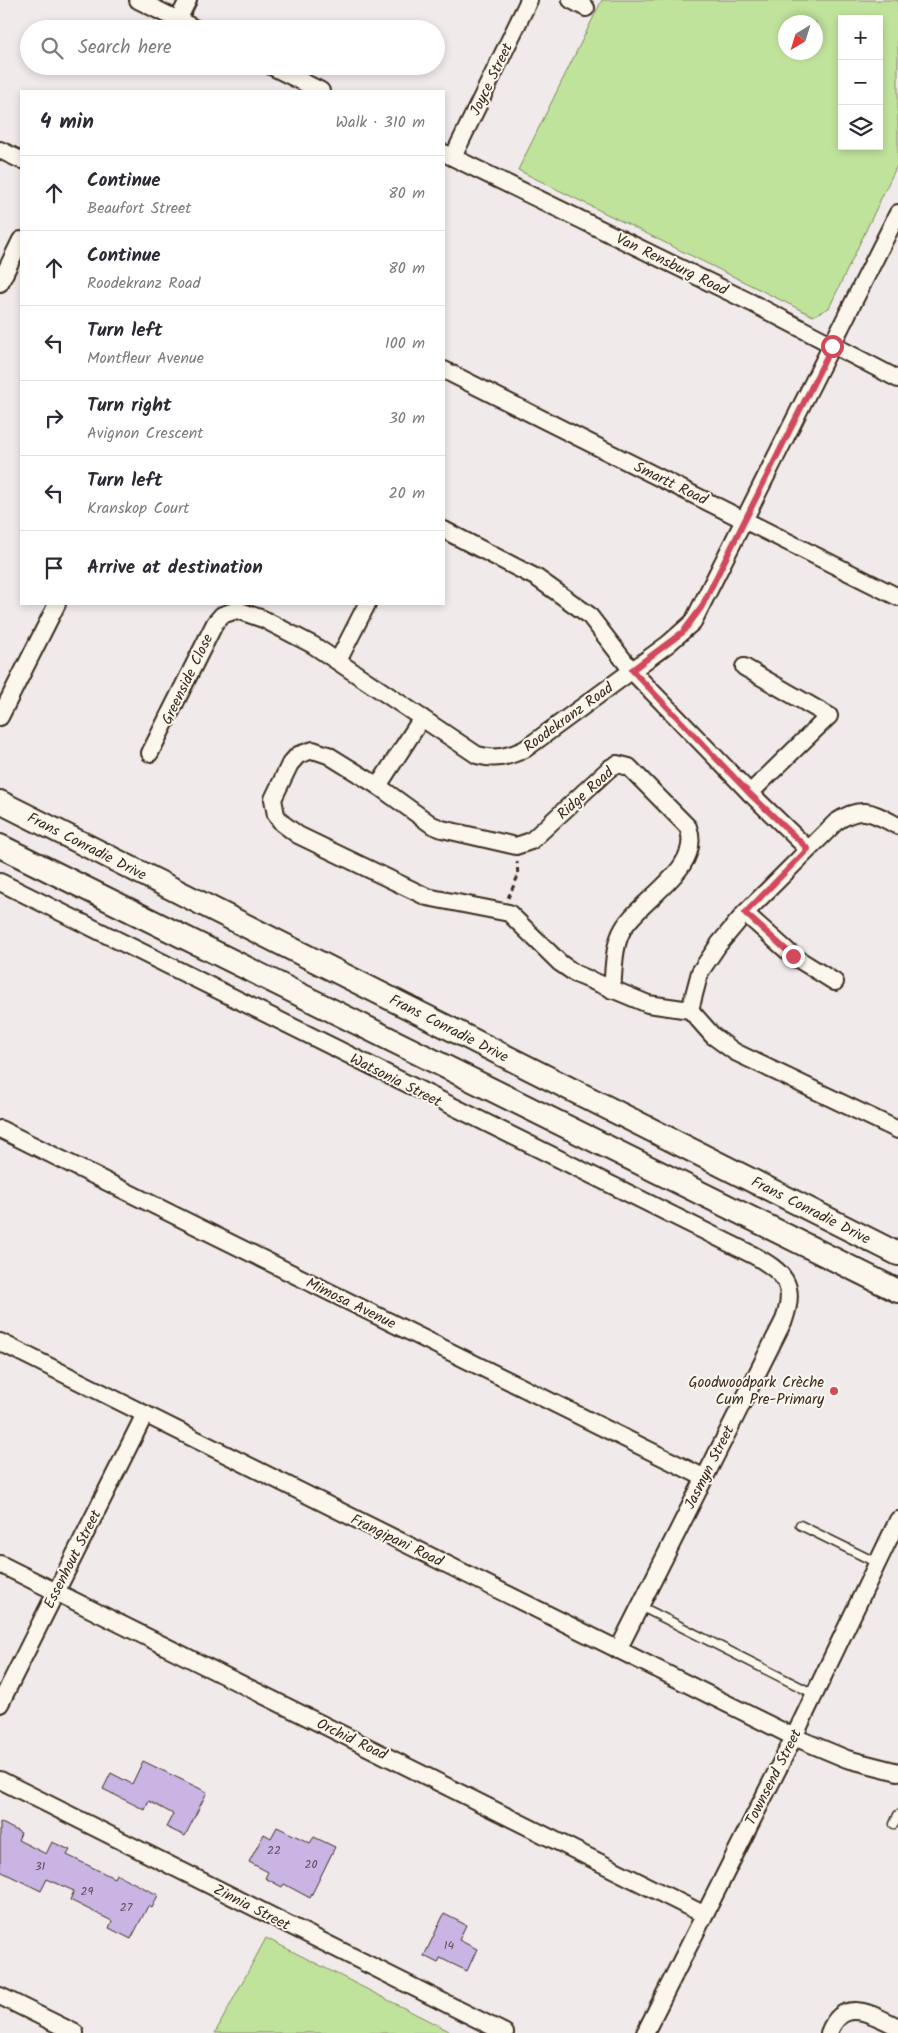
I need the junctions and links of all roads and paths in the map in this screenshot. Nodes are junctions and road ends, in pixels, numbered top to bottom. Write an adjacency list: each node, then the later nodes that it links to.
1 (138, 0): 6 (street)
2 (188, 0): 6 (street)
3 (529, 0): 10 (street, Joyce Street)
4 (570, 0): 5 (street)
5 (586, 8)
6 (178, 20)
7 (289, 75): 8 (street)
8 (319, 90)
9 (0, 150): 11 (street)
10 (448, 155): 15 (street, Van Rensburg Road)
11 (20, 160)
12 (898, 213): 15 (street, Roodekranz Road)
13 (20, 242): 14 (street)
14 (0, 283)
15 (832, 346): 17 (street, Van Rensburg Road); 18 (street, Roodekranz Road)
16 (445, 370): 18 (street, Smartt Road)
17 (898, 379)
18 (746, 520): 20 (street, Smartt Road); 25 (street, Roodekranz Road)
19 (445, 531): 25 (street)
20 (898, 597)
21 (56, 605): 26 (street)
22 (366, 605): 23 (street)
23 (338, 661): 27 (street, Roodekranz Road); 28 (street, Greenside Close)
24 (744, 667): 30 (street)
25 (632, 670): 27 (street, Roodekranz Road); 30 (street)
26 (0, 717)
27 (422, 718): 29 (street)
28 (150, 753)
29 (378, 786): 34 (street); 37 (street)
30 (750, 794): 35 (street)
31 (0, 802): 44 (main road, Frans Conradie Drive)
32 (898, 826): 35 (street)
33 (0, 846): 46 (main road)
34 (516, 846): 37 (path); 40 (street, Ridge Road)
35 (808, 849): 38 (street)
36 (0, 882): 45 (street, Watsonia Street)
37 (505, 913): 40 (street)
38 (745, 913): 39 (street); 41 (street)
39 (835, 982)
40 (612, 990): 41 (street)
41 (690, 1010): 43 (street)
42 (0, 1129): 49 (street, Mimosa Avenue)
43 (898, 1130)
44 (898, 1254)
45 (787, 1282): 49 (street, Jasmyn Street)
46 (898, 1291)
47 (0, 1342): 48 (street, Frangipani Road)
48 (145, 1414): 54 (street, Essenhout Street); 56 (street, Frangipani Road)
49 (703, 1478): 55 (street, Jasmyn Street)
50 (898, 1520): 52 (street, Townsend Street)
51 (800, 1525): 52 (lane)
52 (878, 1563): 57 (street, Townsend Street)
53 (0, 1564): 54 (street, Orchid Road)
54 (55, 1592): 58 (street, Essenhout Street); 64 (street, Orchid Road)
55 (639, 1606): 56 (street, Jasmyn Street); 57 (lane)
56 (618, 1650): 59 (street, Frangipani Road)
57 (814, 1694): 59 (street, Townsend Street)
58 (0, 1704)
59 (794, 1737): 60 (street, Frangipani Road); 64 (street, Townsend Street)
60 (898, 1772)
61 (0, 1780): 68 (street, Zinnia Street)
62 (898, 1814): 63 (lane)
63 (894, 1824)
64 (703, 1914): 69 (street, Townsend Street)
65 (0, 1996): 67 (street)
66 (898, 2027): 70 (street)
67 (74, 2033)
68 (505, 2033)
69 (645, 2033)
70 (830, 2033)

